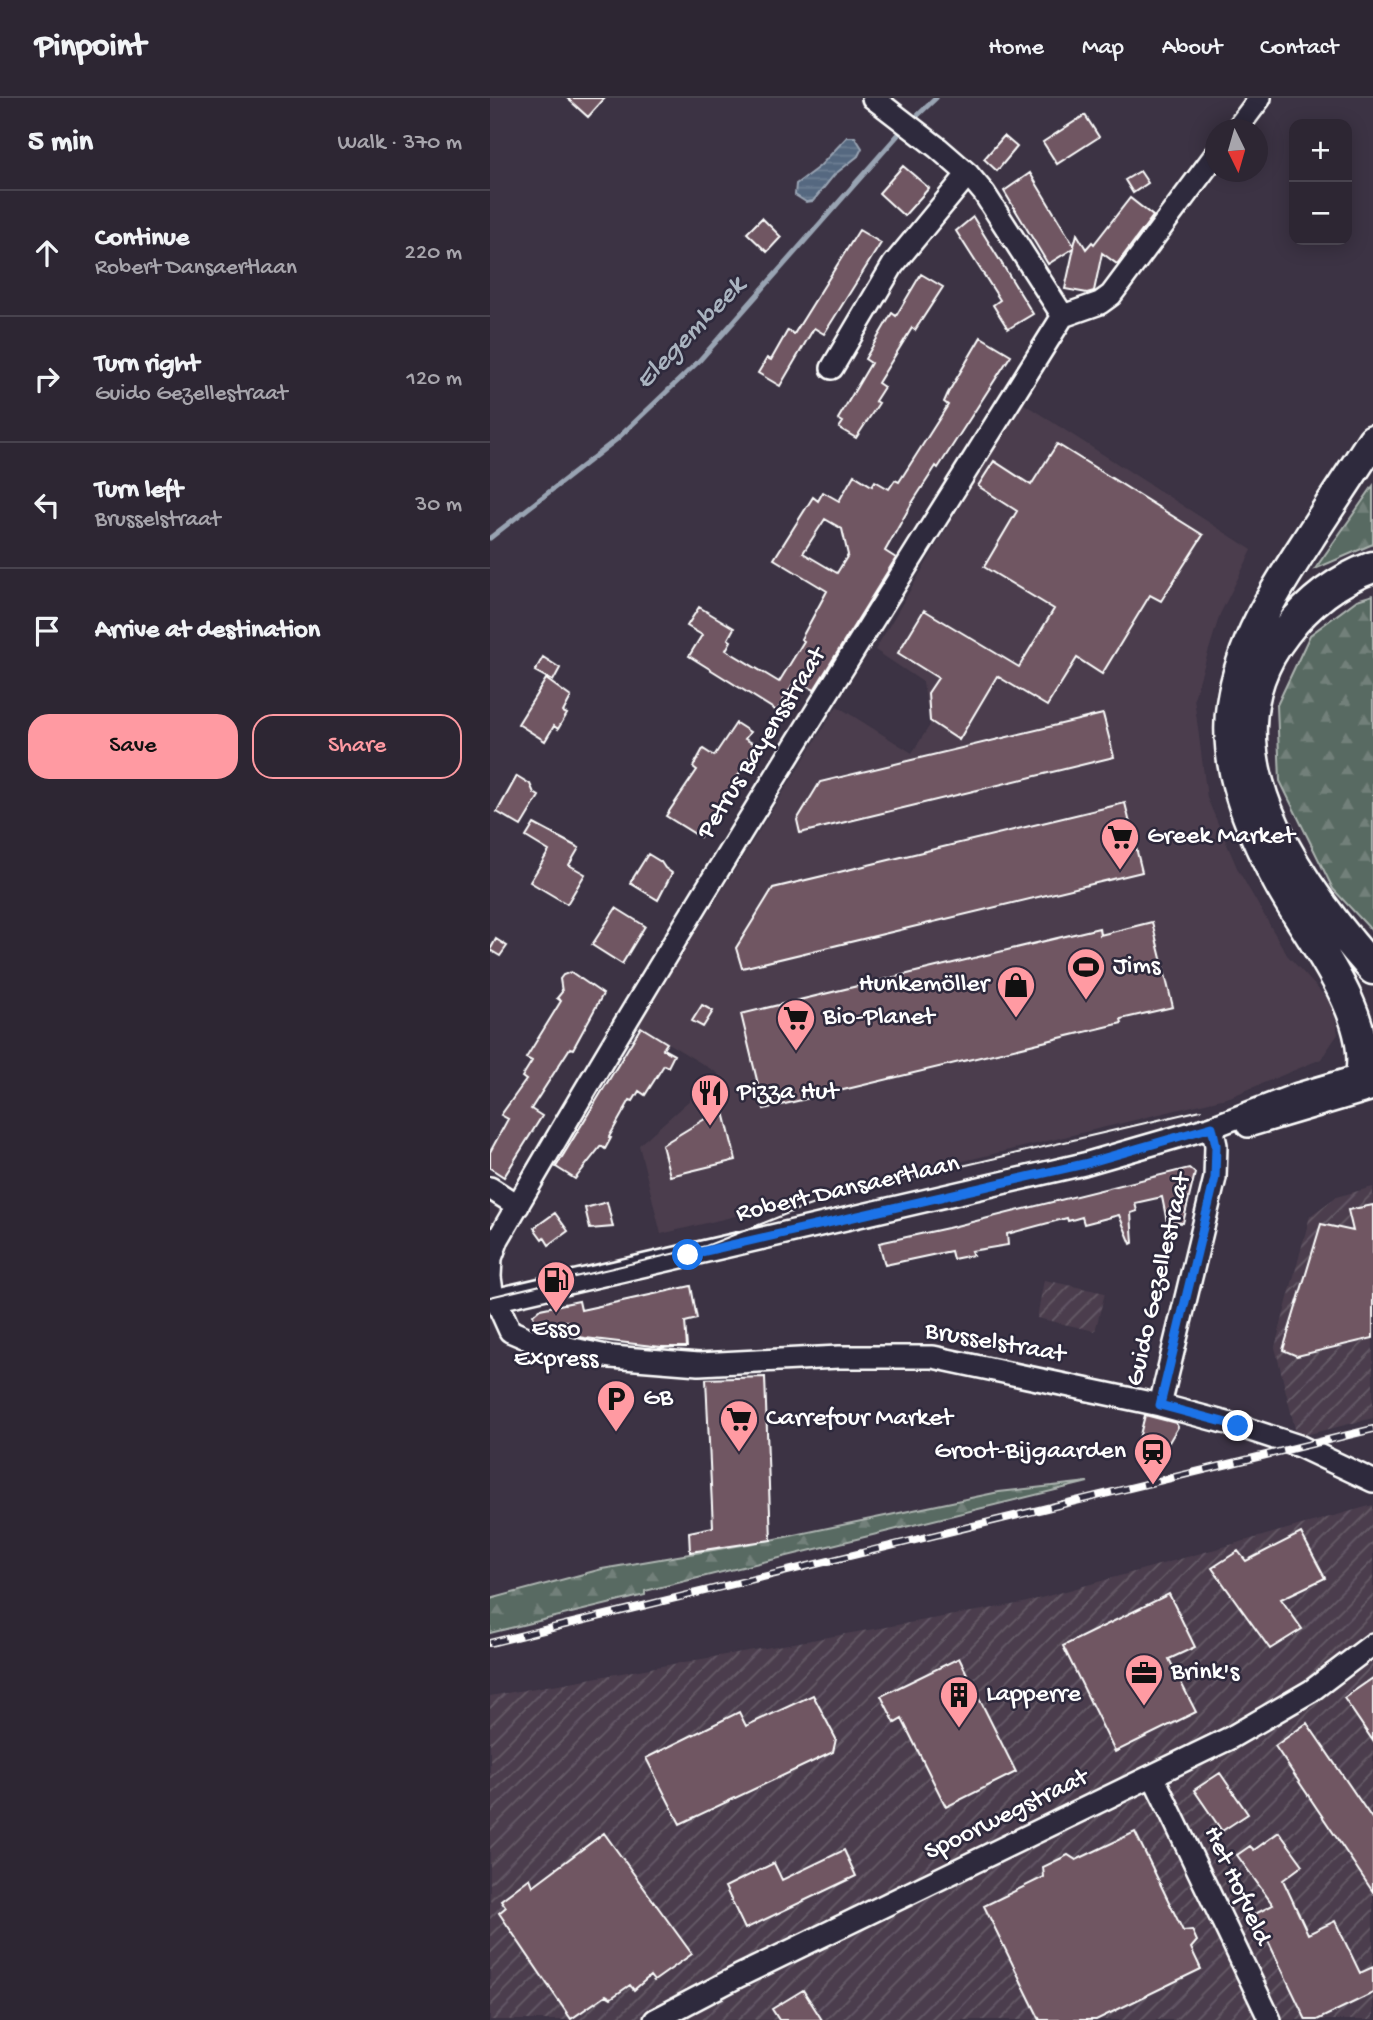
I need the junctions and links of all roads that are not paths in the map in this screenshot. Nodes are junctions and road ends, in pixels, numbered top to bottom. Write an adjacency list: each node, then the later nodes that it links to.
1 (873, 98): 5 (street)
2 (1260, 98): 3 (street)
3 (1244, 119)
4 (1205, 169): 6 (street)
5 (968, 174): 6 (street); 7 (street)
6 (1063, 316): 16 (street, Petrus Bayensstraat)
7 (832, 368)
8 (1373, 440): 11 (highway)
9 (1373, 567): 10 (highway)
10 (1373, 969)
11 (1342, 973): 12 (highway); 13 (highway)
12 (1373, 1004)
13 (1369, 1079): 14 (street, Robert Dansaertlaan)
14 (1212, 1127): 18 (street, Robert Dansaertlaan); 19 (street, Guido Gezellestraat)
15 (490, 1188): 16 (street)
16 (518, 1206): 17 (street, Petrus Bayensstraat)
17 (490, 1277): 18 (street, Petrus Bayensstraat)
18 (493, 1300): 19 (street, Brusselstraat)
19 (1160, 1405): 20 (street, Brusselstraat)
20 (1373, 1481)
21 (1373, 1644): 22 (street, Spoorwegstraat)
22 (1153, 1776): 23 (street, Spoorwegstraat); 24 (street, Het Hofveld)
23 (655, 2020)
24 (1270, 2020)

